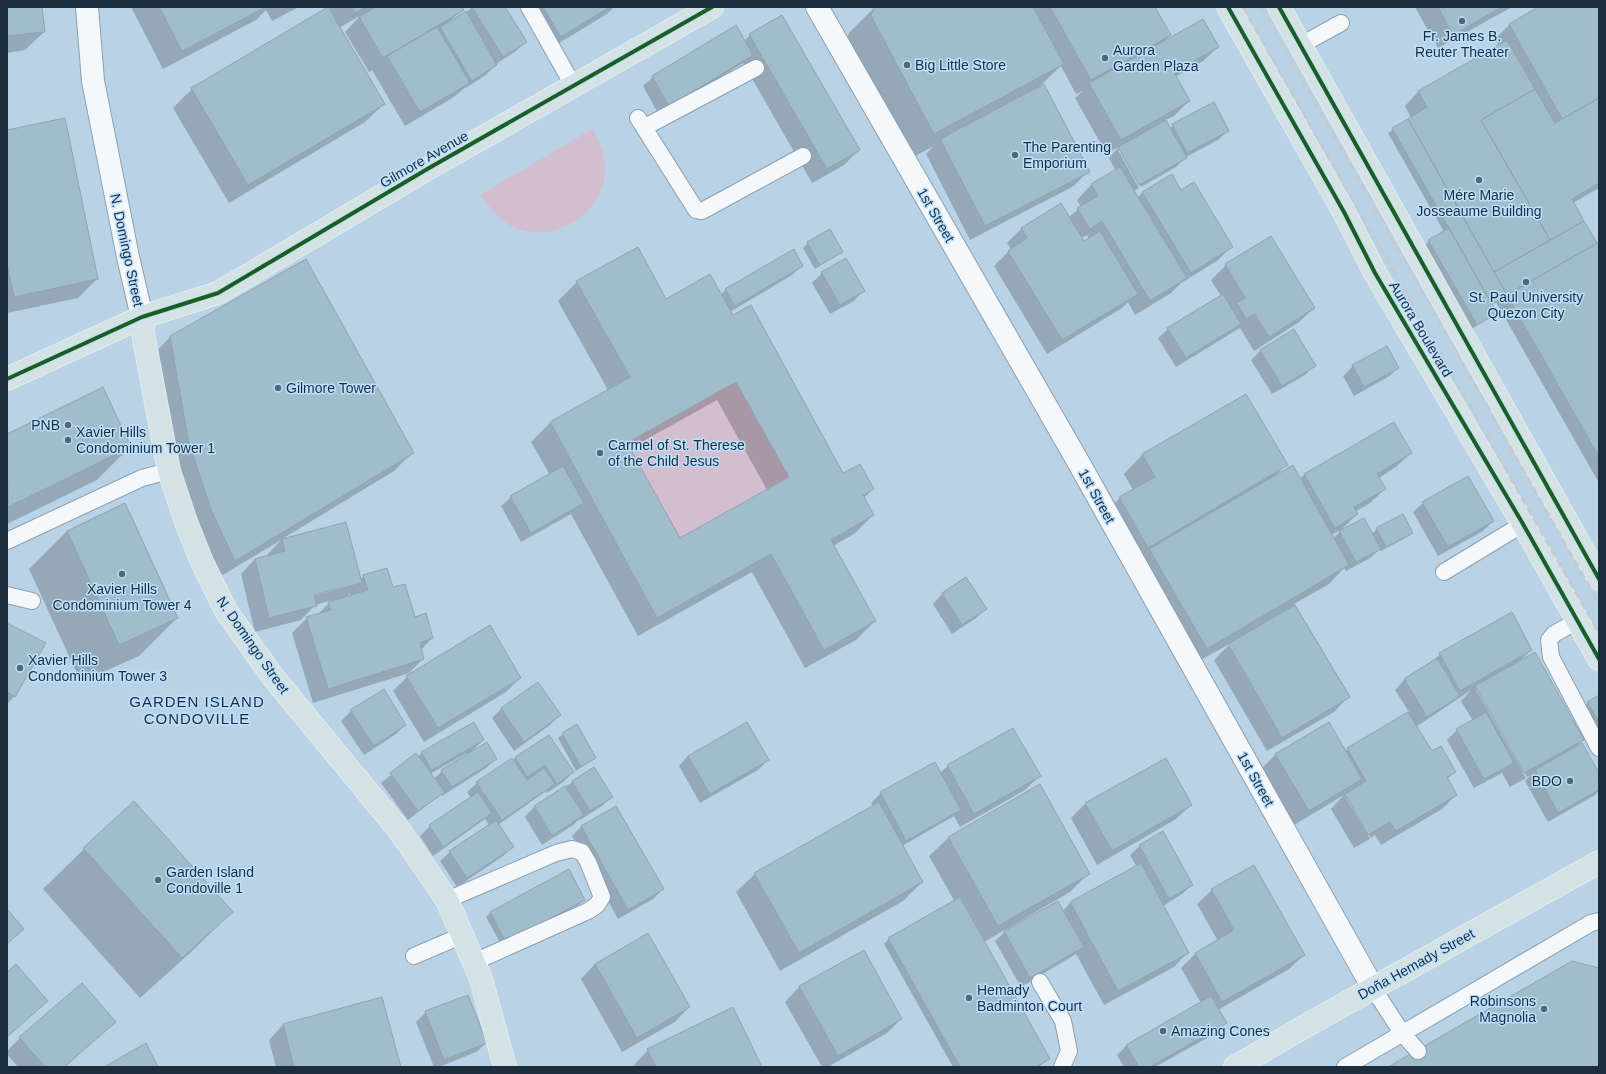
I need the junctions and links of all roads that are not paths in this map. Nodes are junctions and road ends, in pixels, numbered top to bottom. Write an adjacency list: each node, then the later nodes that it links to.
1 (87, 7): 12 (street, N. Domingo Street)
2 (529, 7): 10 (lane)
3 (712, 7): 10 (main road, Gilmore Avenue)
4 (817, 7): 31 (street, 1st Street)
5 (1228, 7): 15 (main road, Aurora Boulevard)
6 (1279, 7): 8 (main road)
7 (1341, 23): 8 (lane)
8 (1301, 45): 18 (main road)
9 (756, 68): 11 (lane)
10 (574, 87): 12 (main road, Gilmore Avenue)
11 (803, 156)
12 (142, 317): 13 (main road, Gilmore Avenue); 14 (main road, N. Domingo Street)
13 (7, 379)
14 (169, 471): 16 (lane); 25 (main road, N. Domingo Street)
15 (1523, 524): 17 (lane); 21 (main road, Aurora Boulevard)
16 (7, 541)
17 (1444, 572)
18 (1599, 579)
19 (7, 595): 20 (lane)
20 (32, 601)
21 (1577, 621): 22 (main road, Aurora Boulevard); 23 (lane)
22 (1599, 659)
23 (1599, 748)
24 (1599, 862): 31 (main road, Doña Hemady Street)
25 (448, 900): 27 (main road, N. Domingo Street); 29 (lane)
26 (1599, 921): 32 (lane)
27 (463, 935): 28 (lane); 29 (main road, N. Domingo Street)
28 (414, 956)
29 (474, 962): 34 (main road, N. Domingo Street)
30 (1040, 982): 35 (lane)
31 (1373, 988): 32 (lane); 36 (main road, Doña Hemady Street)
32 (1402, 1033): 33 (lane); 37 (lane)
33 (1418, 1051)
34 (505, 1067)
35 (1062, 1067)
36 (1235, 1067)
37 (1345, 1067)

